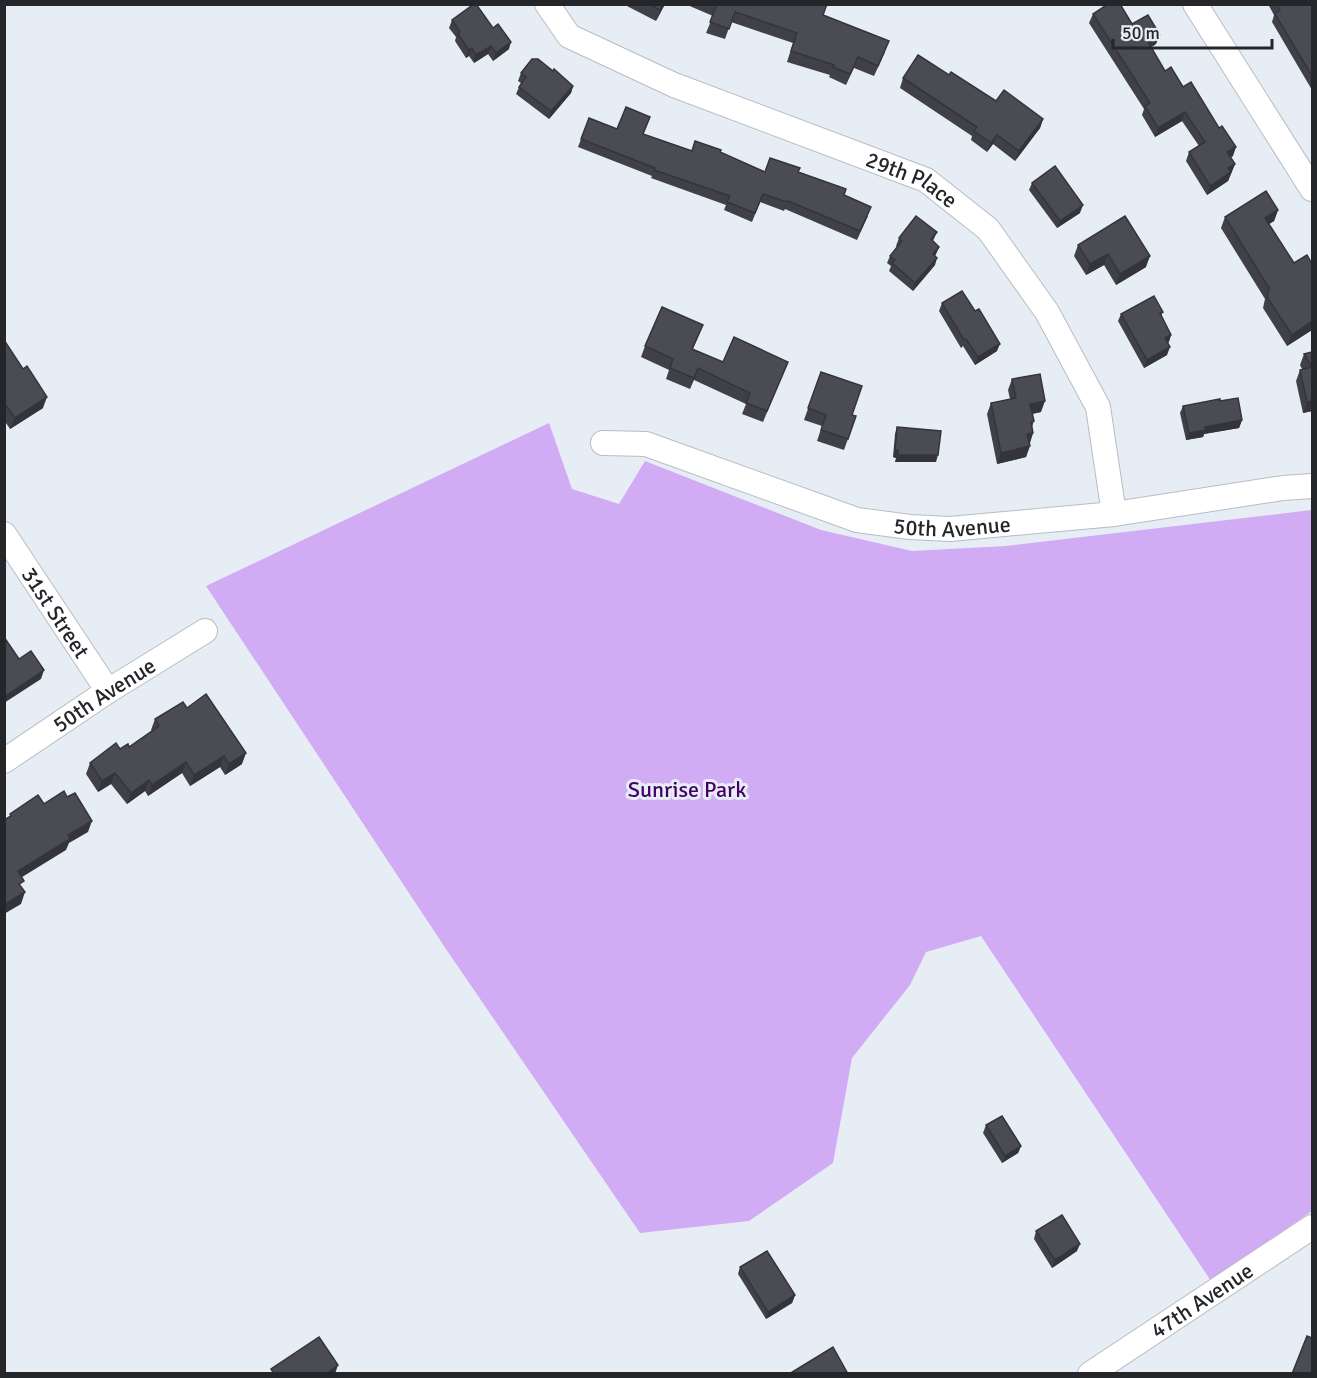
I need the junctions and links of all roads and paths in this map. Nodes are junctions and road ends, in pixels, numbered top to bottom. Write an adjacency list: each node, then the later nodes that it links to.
1 (548, 4): 6 (street, 29th Place)
2 (1195, 4): 3 (street)
3 (1312, 189)
4 (603, 443): 6 (street, 50th Avenue)
5 (1312, 486): 6 (street, 50th Avenue)
6 (1114, 514)
7 (4, 534): 9 (street, 31st Street)
8 (205, 631): 9 (street, 50th Avenue)
9 (108, 691): 10 (street, 50th Avenue)
10 (4, 761)
11 (1312, 1227): 12 (street, 47th Avenue)
12 (1090, 1374)

